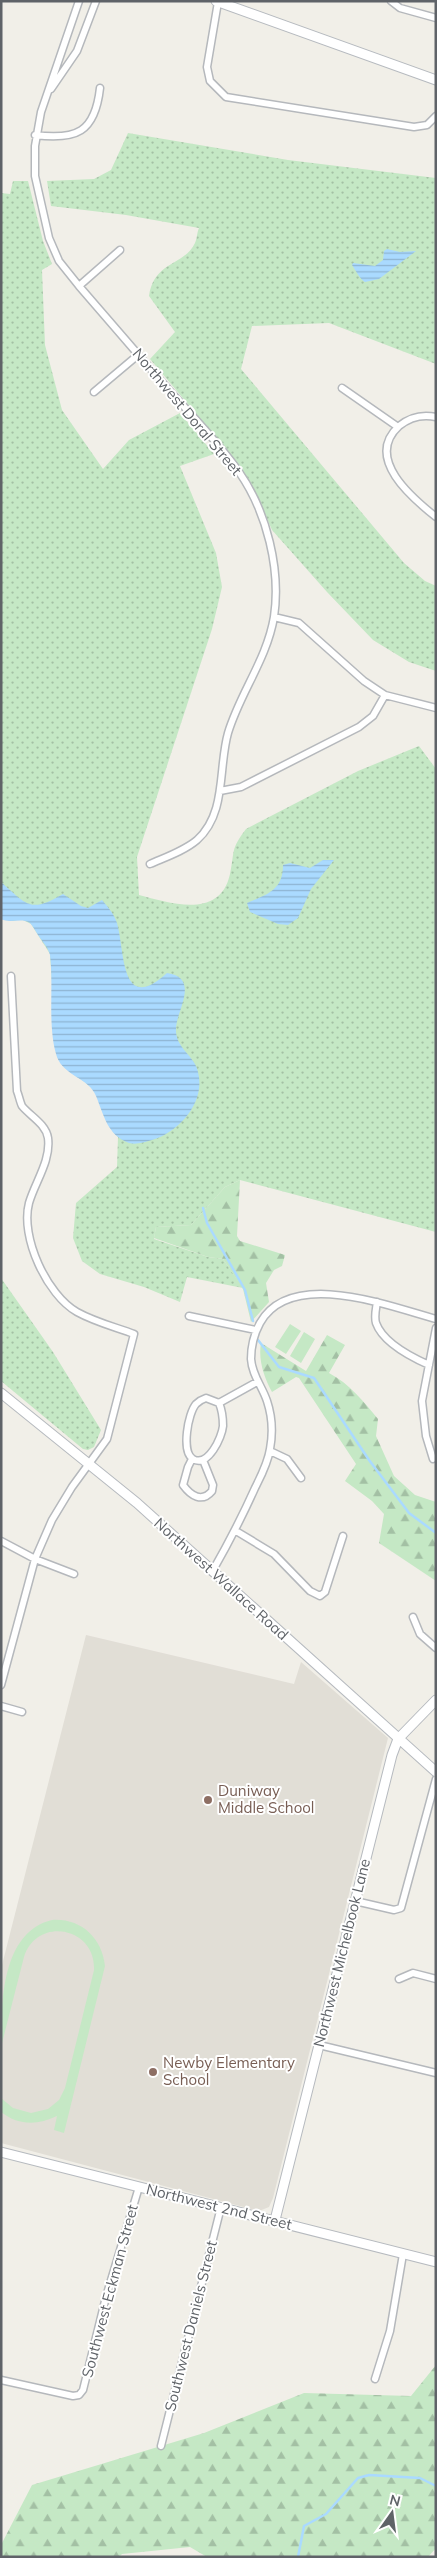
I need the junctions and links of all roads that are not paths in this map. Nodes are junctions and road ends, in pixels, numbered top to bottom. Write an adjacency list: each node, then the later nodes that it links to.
1 (78, 1): 8 (street, Northwest Doral Street)
2 (96, 1): 8 (street, Northwest Doral Street)
3 (392, 1): 5 (street)
4 (217, 2): 6 (street); 9 (street)
5 (436, 18)
6 (436, 80)
7 (100, 88): 10 (street)
8 (48, 92): 10 (street, Northwest Doral Street)
9 (436, 116)
10 (35, 135): 12 (street, Northwest Doral Street)
11 (120, 250): 12 (street)
12 (78, 286): 13 (street, Northwest Doral Street)
13 (138, 355): 15 (street); 19 (street, Northwest Doral Street)
14 (342, 388): 17 (street)
15 (94, 392)
16 (436, 417): 17 (street)
17 (398, 427): 18 (street)
18 (436, 517)
19 (274, 617): 20 (street); 22 (street, Northwest Doral Street)
20 (385, 695): 21 (street); 22 (street)
21 (436, 708)
22 (220, 790): 23 (street, Northwest Doral Street)
23 (150, 864)
24 (11, 976): 38 (street)
25 (377, 1302): 27 (street); 29 (street); 30 (street)
26 (189, 1316): 29 (street)
27 (436, 1319)
28 (436, 1328): 30 (street)
29 (256, 1330): 31 (street)
30 (429, 1365): 36 (street)
31 (257, 1382): 33 (street); 34 (street)
32 (1, 1393): 38 (street, Northwest Wallace Road)
33 (219, 1403): 35 (street); 37 (street)
34 (270, 1451): 39 (street); 40 (street)
35 (192, 1458): 37 (street); 37 (street)
36 (433, 1458)
37 (203, 1460)
38 (89, 1464): 43 (street); 44 (street, Northwest Wallace Road)
39 (301, 1478)
40 (236, 1531): 41 (street); 44 (street)
41 (343, 1536)
42 (1, 1541): 43 (street)
43 (35, 1559): 45 (street); 48 (street)
44 (212, 1572): 52 (street, Northwest Wallace Road)
45 (74, 1574)
46 (414, 1617): 47 (street)
47 (436, 1648)
48 (1, 1684)
49 (436, 1700): 52 (street, Northwest Michelbook Lane)
50 (1, 1706): 51 (street)
51 (22, 1712)
52 (398, 1739): 53 (street, Northwest Wallace Road); 55 (street, Northwest Michelbook Lane)
53 (436, 1772)
54 (436, 1779): 55 (street)
55 (355, 1901): 58 (street, Northwest Michelbook Lane)
56 (398, 1978): 57 (street)
57 (436, 1979)
58 (319, 2044): 59 (street); 63 (street, Northwest Michelbook Lane)
59 (436, 2073)
60 (1, 2152): 61 (street, Northwest 2nd Street)
61 (139, 2187): 62 (street, Northwest 2nd Street); 67 (street, Southwest Eckman Street)
62 (221, 2207): 63 (street, Northwest 2nd Street); 68 (street, Southwest Daniels Street)
63 (275, 2220): 64 (street, Northwest 2nd Street)
64 (403, 2254): 65 (street, Northwest 2nd Street); 66 (street)
65 (436, 2262)
66 (375, 2379)
67 (1, 2380)
68 (161, 2446)

